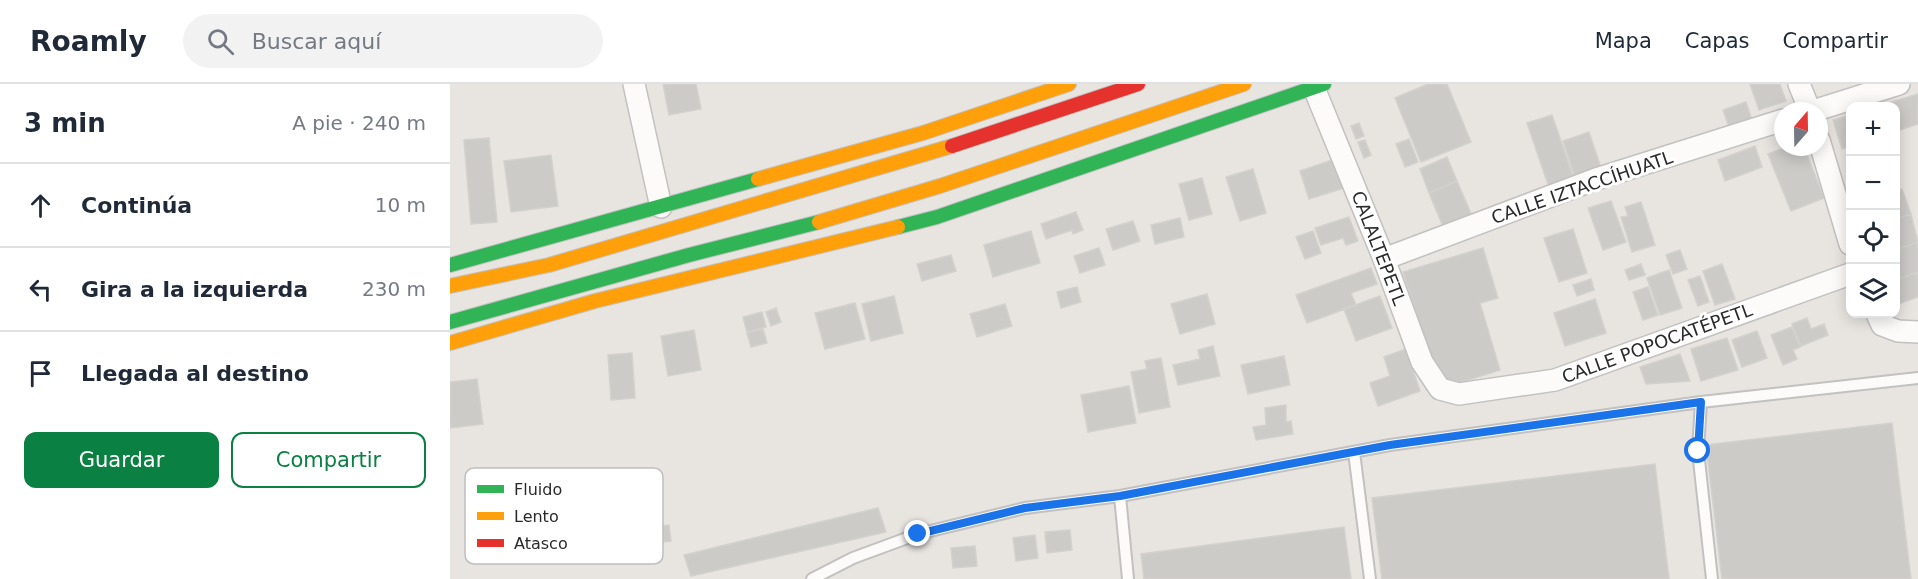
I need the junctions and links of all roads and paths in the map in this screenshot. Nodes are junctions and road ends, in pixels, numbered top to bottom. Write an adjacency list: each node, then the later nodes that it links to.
1 (634, 84): 12 (street)
2 (1069, 84): 12 (street)
3 (1138, 84): 17 (street)
4 (1244, 84): 19 (street)
5 (1799, 84): 8 (street)
6 (1899, 84): 9 (street)
7 (1319, 86): 14 (street, CALALTEPETL); 21 (street)
8 (1807, 102)
9 (1828, 106)
10 (1774, 123): 14 (street, CALLE IZTACCÍHUATL)
11 (1824, 156): 13 (street)
12 (661, 207): 15 (street)
13 (1846, 228)
14 (1384, 259): 23 (street, CALALTEPETL)
15 (450, 265)
16 (1846, 276): 23 (street, CALLE POPOCATÉPETL)
17 (450, 286)
18 (1880, 319): 20 (street)
19 (450, 322)
20 (1918, 332)
21 (450, 343)
22 (1918, 378): 24 (lane)
23 (1459, 394)
24 (1701, 402): 25 (lane); 30 (lane)
25 (1354, 452): 26 (lane); 29 (lane)
26 (1120, 496): 27 (lane); 28 (lane)
27 (812, 579)
28 (1128, 579)
29 (1370, 579)
30 (1712, 579)

